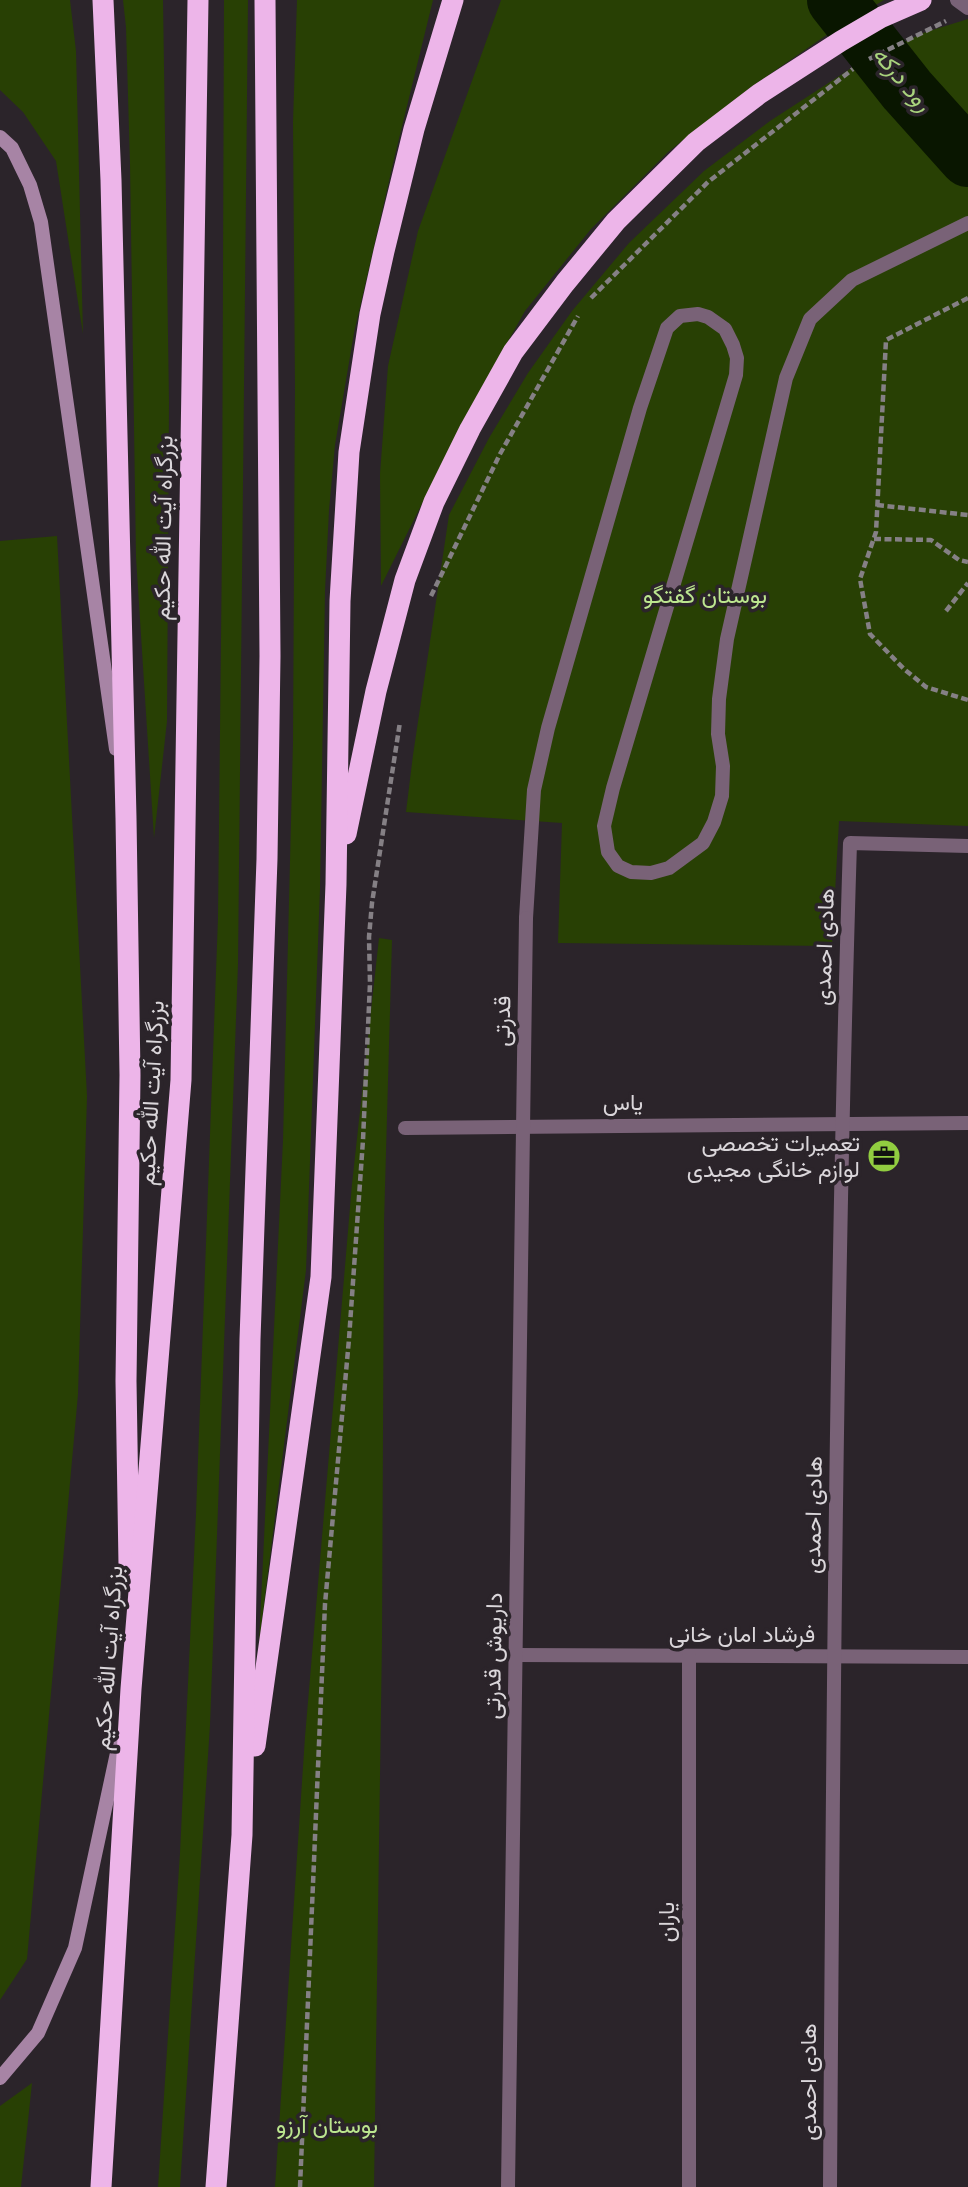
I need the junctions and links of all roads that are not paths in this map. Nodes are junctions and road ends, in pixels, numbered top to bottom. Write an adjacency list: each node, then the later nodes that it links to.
1 (103, 0): 10 (highway)
2 (198, 0): 21 (highway, بزرگراه آیت الله حکیم)
3 (265, 0): 22 (highway)
4 (453, 0): 12 (highway)
5 (921, 0): 12 (highway)
6 (957, 0): 7 (street)
7 (968, 8)
8 (0, 137): 10 (main road)
9 (968, 223): 15 (street, قدرتی)
10 (126, 818): 21 (highway)
11 (968, 846): 13 (street, هادی احمدی)
12 (336, 884): 22 (highway)
13 (842, 1123): 14 (street, یاس); 15 (street, یاس); 19 (street, هادی احمدی)
14 (968, 1123)
15 (522, 1126): 16 (street, یاس); 17 (street, داریوش قدرتی)
16 (405, 1128)
17 (515, 1656): 18 (street, فرشاد امان خانی); 26 (street, داریوش قدرتی)
18 (689, 1656): 19 (street, فرشاد امان خانی); 27 (street, یاران)
19 (833, 1657): 20 (street, فرشاد امان خانی); 28 (street, هادی احمدی)
20 (968, 1657)
21 (131, 1689): 23 (main road); 24 (highway, بزرگراه آیت الله حکیم)
22 (242, 1835): 25 (highway)
23 (0, 2078)
24 (101, 2187)
25 (216, 2187)
26 (508, 2187)
27 (689, 2187)
28 (830, 2187)

